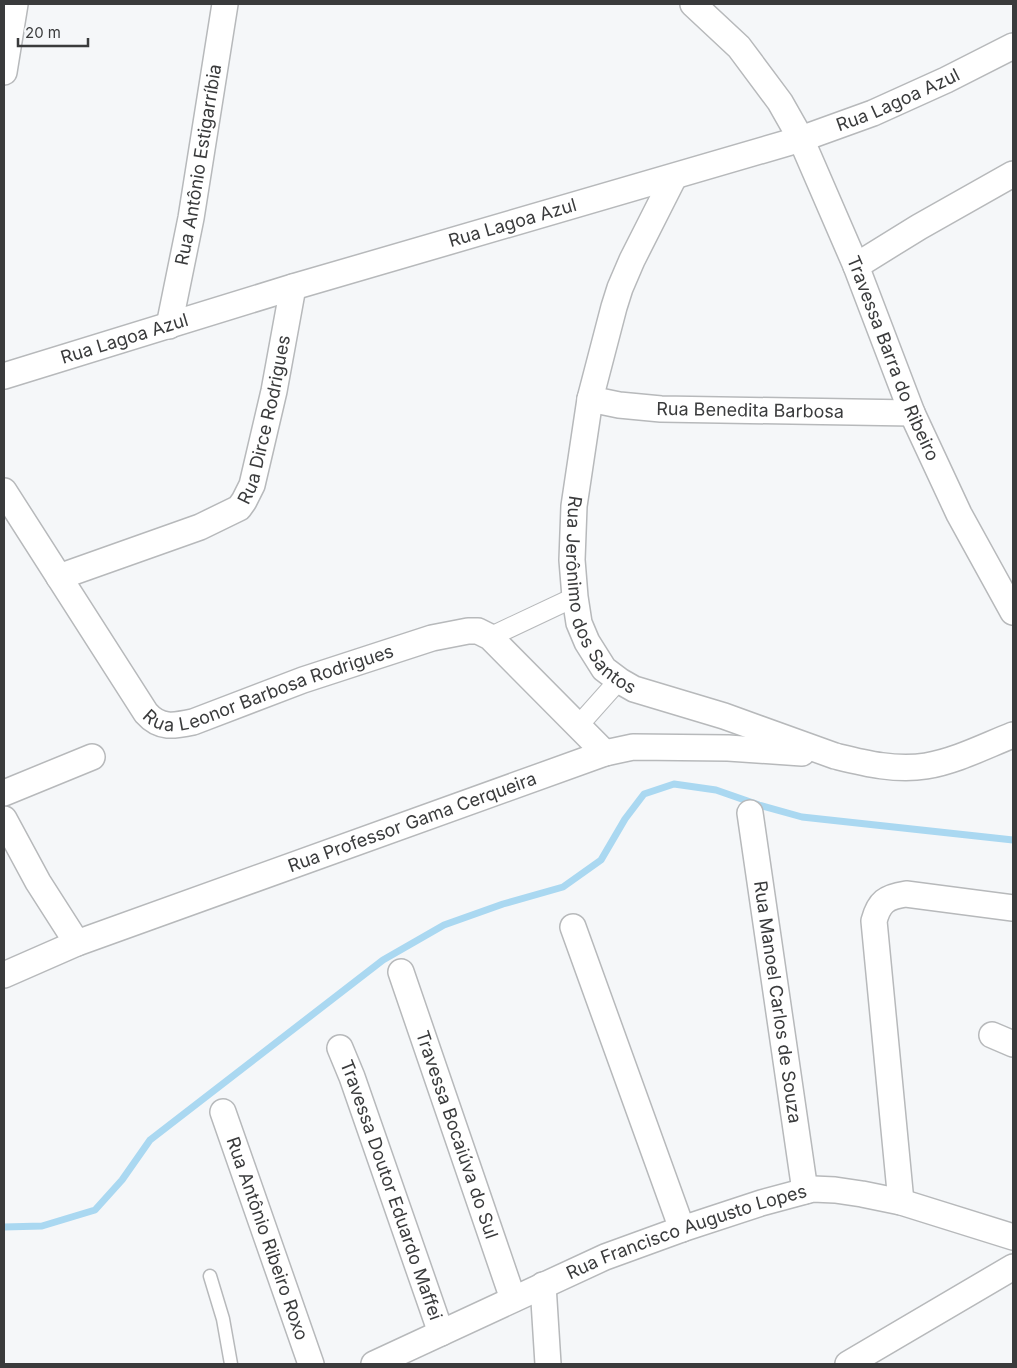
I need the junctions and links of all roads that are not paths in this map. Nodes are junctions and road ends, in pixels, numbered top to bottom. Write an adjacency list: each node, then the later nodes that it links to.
1 (16, 4): 5 (street)
2 (225, 4): 11 (street, Rua Antônio Estigarríbia)
3 (693, 4): 6 (street, Travessa Barra do Ribeiro)
4 (1013, 46): 6 (street, Rua Lagoa Azul)
5 (4, 72)
6 (801, 139): 8 (street, Rua Lagoa Azul); 9 (street, Travessa Barra do Ribeiro)
7 (1013, 174): 9 (street)
8 (674, 177): 10 (street, Rua Lagoa Azul); 13 (street, Rua Jerônimo dos Santos)
9 (856, 266): 14 (street, Travessa Barra do Ribeiro)
10 (293, 287): 11 (street, Rua Lagoa Azul); 16 (street, Rua Dirce Rodrigues)
11 (170, 326): 12 (street, Rua Lagoa Azul)
12 (4, 376)
13 (590, 399): 14 (street, Rua Benedita Barbosa); 17 (street, Rua Jerônimo dos Santos)
14 (912, 413): 18 (street, Travessa Barra do Ribeiro)
15 (4, 490): 16 (street, Rua Leonor Barbosa Rodrigues)
16 (59, 577): 19 (street, Rua Leonor Barbosa Rodrigues)
17 (575, 597): 19 (street); 20 (street, Rua Jerônimo dos Santos)
18 (1013, 612)
19 (490, 637): 21 (street)
20 (618, 680): 21 (street); 24 (street, Rua Jerônimo dos Santos)
21 (578, 726): 23 (street)
22 (1013, 735): 24 (street, Rua Jerônimo dos Santos)
23 (605, 753): 24 (street, Rua Professor Gama Cerqueira); 31 (street, Rua Professor Gama Cerqueira)
24 (835, 756)
25 (92, 757): 26 (street)
26 (4, 793)
27 (750, 813): 36 (street, Rua Manoel Carlos de Souza)
28 (4, 819): 31 (street)
29 (1013, 908): 37 (street)
30 (573, 927): 38 (street)
31 (77, 943): 33 (street, Rua Professor Gama Cerqueira)
32 (400, 972): 43 (street, Travessa Bocaiúva do Sul)
33 (4, 975)
34 (340, 1048): 44 (street, Travessa Doutor Eduardo Maffei)
35 (223, 1112): 46 (street, Rua Antônio Ribeiro Roxo)
36 (805, 1191): 37 (street, Rua Francisco Augusto Lopes); 38 (street, Rua Francisco Augusto Lopes)
37 (901, 1202): 39 (street, Rua Francisco Augusto Lopes)
38 (682, 1229): 42 (street, Rua Francisco Augusto Lopes)
39 (1013, 1237)
40 (1013, 1267): 49 (street)
41 (210, 1276): 45 (lane)
42 (543, 1285): 43 (street, Rua Francisco Augusto Lopes); 48 (street)
43 (513, 1299): 44 (street, Rua Francisco Augusto Lopes)
44 (441, 1333): 47 (street, Rua Francisco Augusto Lopes)
45 (231, 1364)
46 (311, 1364)
47 (374, 1364)
48 (548, 1364)
49 (848, 1364)

